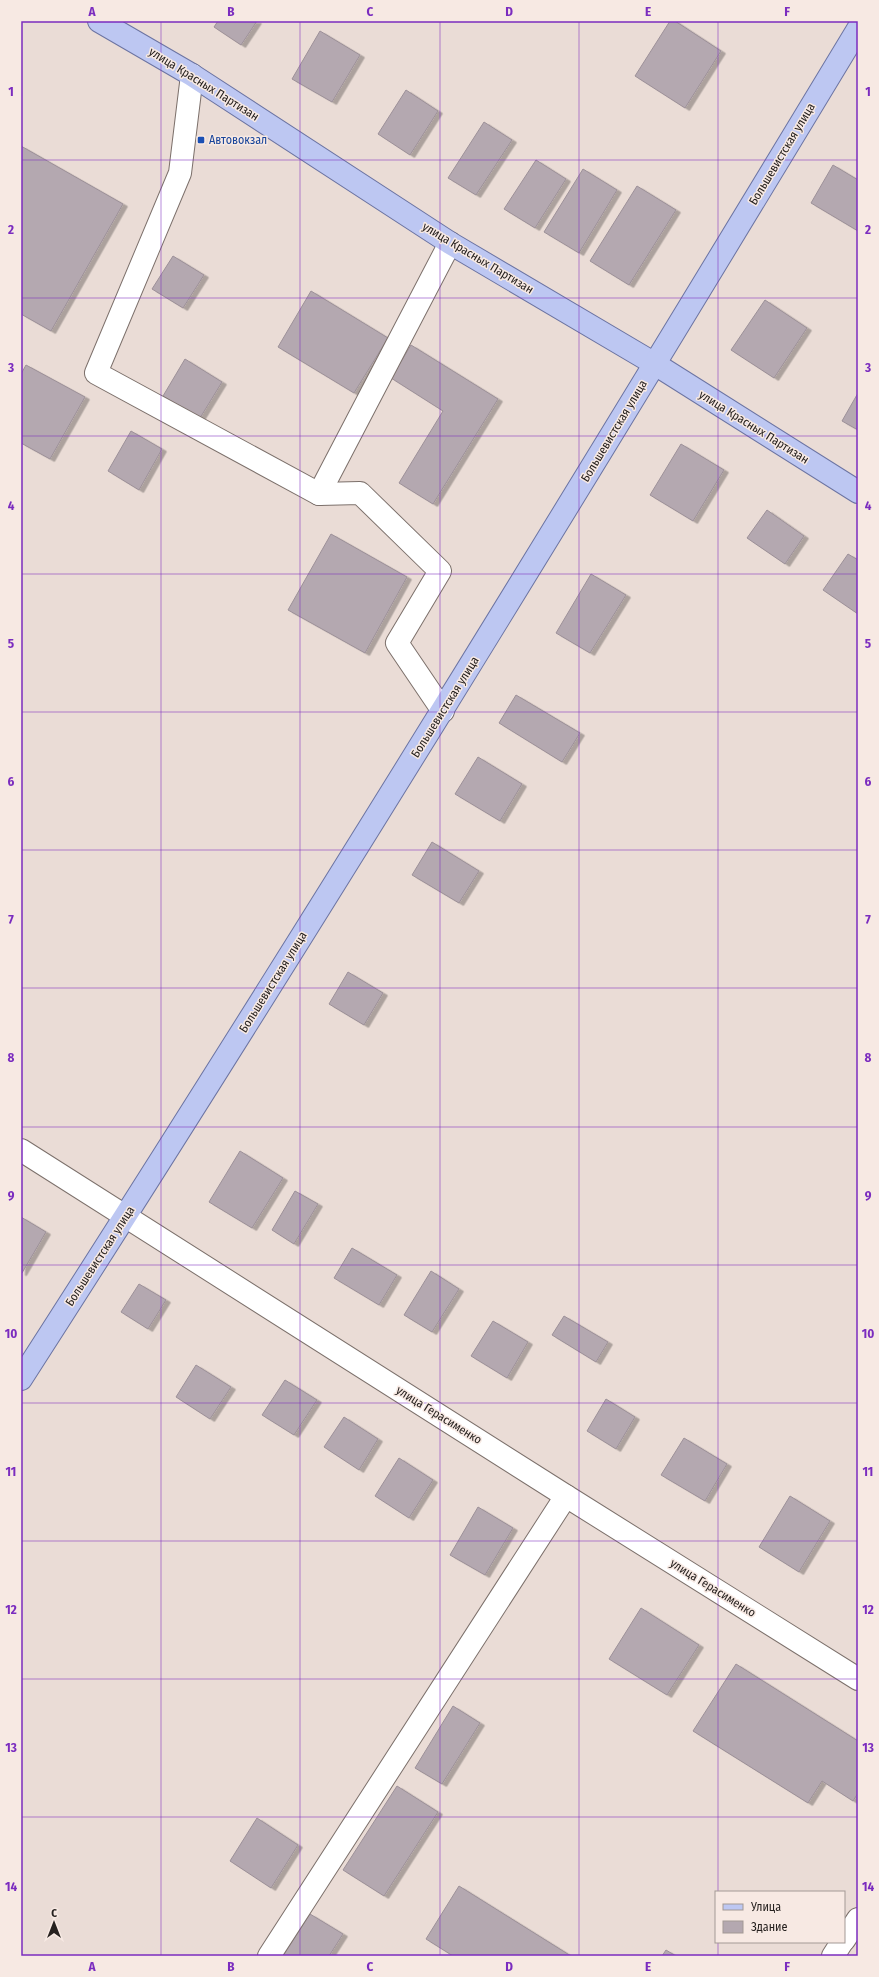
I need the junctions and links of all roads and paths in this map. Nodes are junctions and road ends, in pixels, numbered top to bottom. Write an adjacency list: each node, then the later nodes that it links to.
1 (99, 21): 3 (main road, улица Красных Партизан)
2 (858, 29): 5 (main road, Большевистская улица)
3 (192, 75): 4 (main road, улица Красных Партизан); 7 (street)
4 (450, 242): 5 (main road, улица Красных Партизан); 7 (street)
5 (655, 364): 6 (main road, улица Красных Партизан); 8 (main road, Большевистская улица)
6 (858, 492)
7 (319, 494): 8 (street)
8 (443, 711): 10 (main road, Большевистская улица)
9 (21, 1150): 10 (street, улица Герасименко)
10 (125, 1217): 11 (main road, Большевистская улица); 12 (street, улица Герасименко)
11 (21, 1378)
12 (566, 1496): 13 (street, улица Герасименко); 17 (street)
13 (858, 1678)
14 (858, 1918): 15 (street)
15 (845, 1938)
16 (842, 1943): 18 (street)
17 (269, 1956)
18 (833, 1956)

